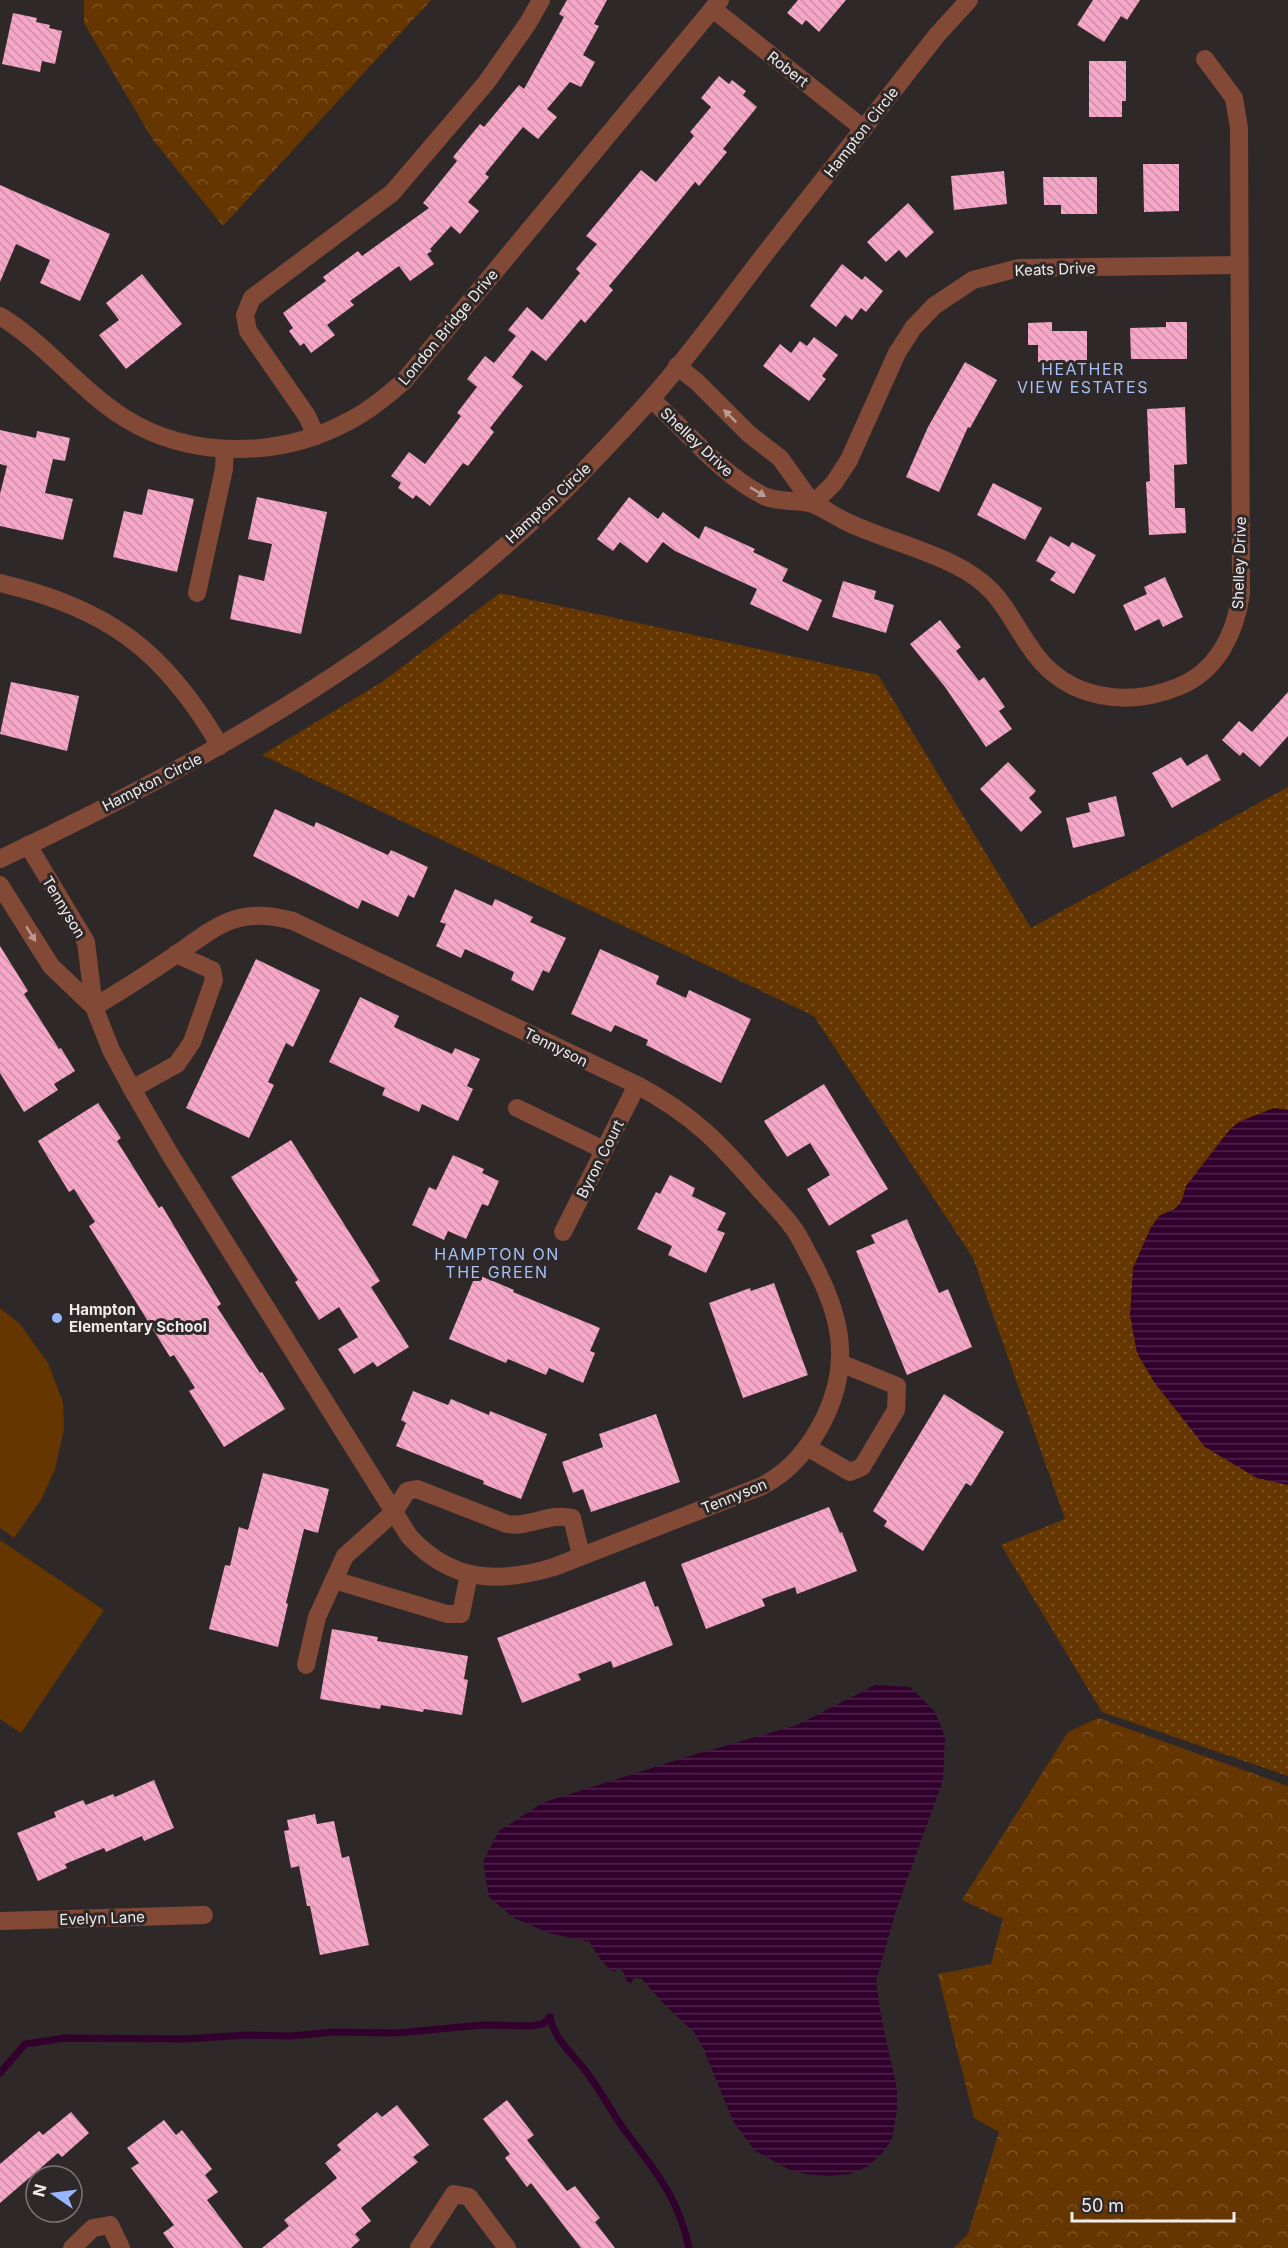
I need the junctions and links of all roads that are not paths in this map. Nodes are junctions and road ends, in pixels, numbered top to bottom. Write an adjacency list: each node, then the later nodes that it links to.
1 (541, 0): 10 (street)
2 (969, 0): 5 (street, Hampton Circle)
3 (717, 4): 5 (street, Robert); 10 (street, London Bridge Drive)
4 (1205, 59): 6 (street, Shelley Drive)
5 (864, 129): 8 (street, Hampton Circle)
6 (1239, 265): 12 (street, Keats Drive); 12 (street, Shelley Drive)
7 (0, 316): 11 (street, London Bridge Drive)
8 (677, 366): 9 (street, Hampton Circle); 12 (street, Shelley Drive, one-way to 8)
9 (651, 399): 12 (street, Shelley Drive, one-way to 12); 15 (street, Hampton Circle)
10 (316, 436): 11 (street, London Bridge Drive)
11 (225, 449): 14 (street)
12 (813, 504)
13 (0, 584): 15 (street)
14 (197, 593)
15 (220, 746): 16 (street, Hampton Circle)
16 (28, 845): 17 (street, Hampton Circle); 20 (street, Tennyson)
17 (0, 859)
18 (0, 885): 20 (street, Tennyson, one-way to 20)
19 (176, 954): 20 (street, Tennyson); 21 (street, Tennyson); 22 (street)
20 (94, 1008): 22 (street, Tennyson)
21 (637, 1085): 24 (street, Byron Court); 26 (street, Tennyson)
22 (132, 1089): 28 (street, Tennyson)
23 (517, 1108): 24 (street)
24 (604, 1150): 25 (street, Byron Court)
25 (563, 1232)
26 (840, 1363): 27 (street, Tennyson); 27 (street)
27 (807, 1448): 29 (street, Tennyson)
28 (394, 1512): 29 (street); 30 (street, Tennyson); 31 (street)
29 (581, 1555): 30 (street, Tennyson)
30 (469, 1574): 31 (street)
31 (334, 1580): 32 (street)
32 (306, 1665)
33 (204, 1915): 34 (street, Evelyn Lane)
34 (0, 1921)
35 (72, 2248): 36 (street)
36 (121, 2248)
37 (418, 2248): 38 (street)
38 (507, 2248)

